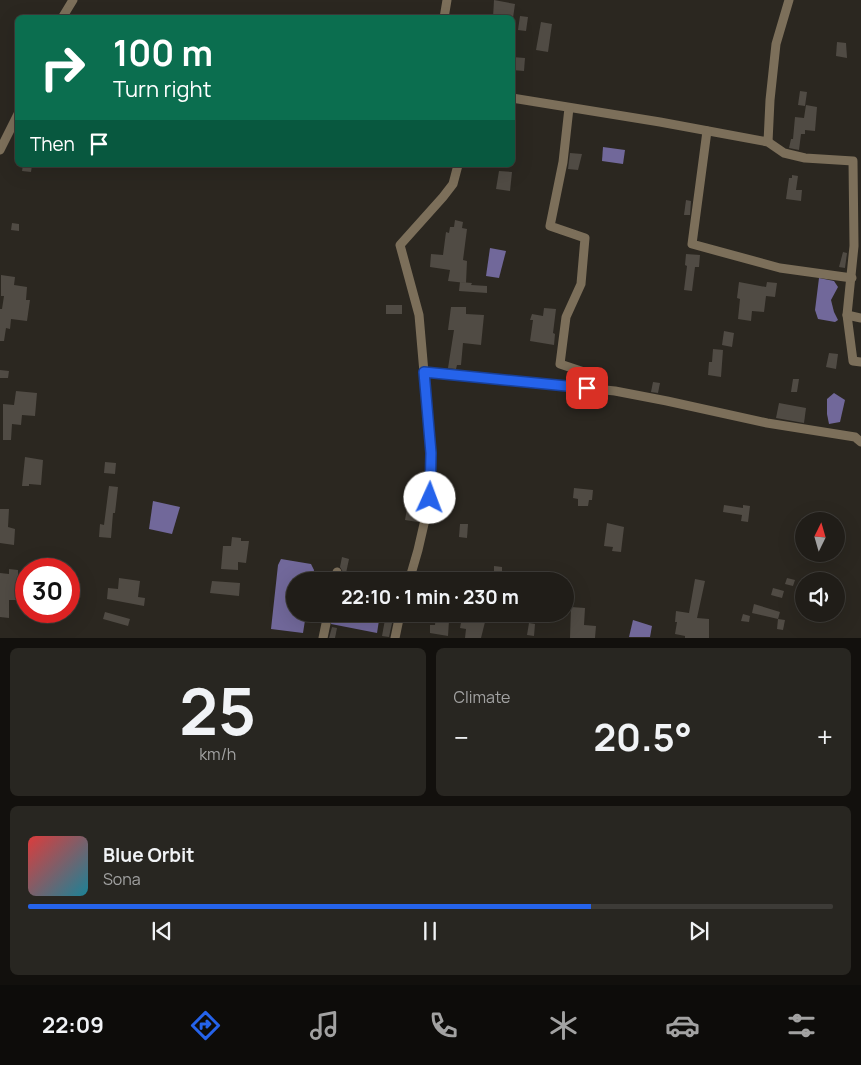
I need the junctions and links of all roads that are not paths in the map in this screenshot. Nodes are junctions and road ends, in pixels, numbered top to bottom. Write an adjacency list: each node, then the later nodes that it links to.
1 (74, 0): 4 (street)
2 (447, 0): 5 (street)
3 (789, 0): 10 (street)
4 (64, 15)
5 (444, 15)
6 (515, 99): 7 (street)
7 (569, 108): 9 (street); 20 (street)
8 (15, 120): 11 (street)
9 (707, 131): 10 (street); 15 (street)
10 (768, 142): 13 (street)
11 (0, 150)
12 (861, 156): 13 (street)
13 (853, 161): 15 (street)
14 (457, 167): 19 (street)
15 (852, 278): 16 (street)
16 (847, 315): 17 (street); 18 (street)
17 (861, 318)
18 (861, 362)
19 (424, 372): 20 (street); 22 (street)
20 (587, 388): 21 (street)
21 (861, 442)
22 (412, 572)
23 (326, 622): 25 (street)
24 (398, 622): 26 (street)
25 (323, 638)
26 (395, 638)

